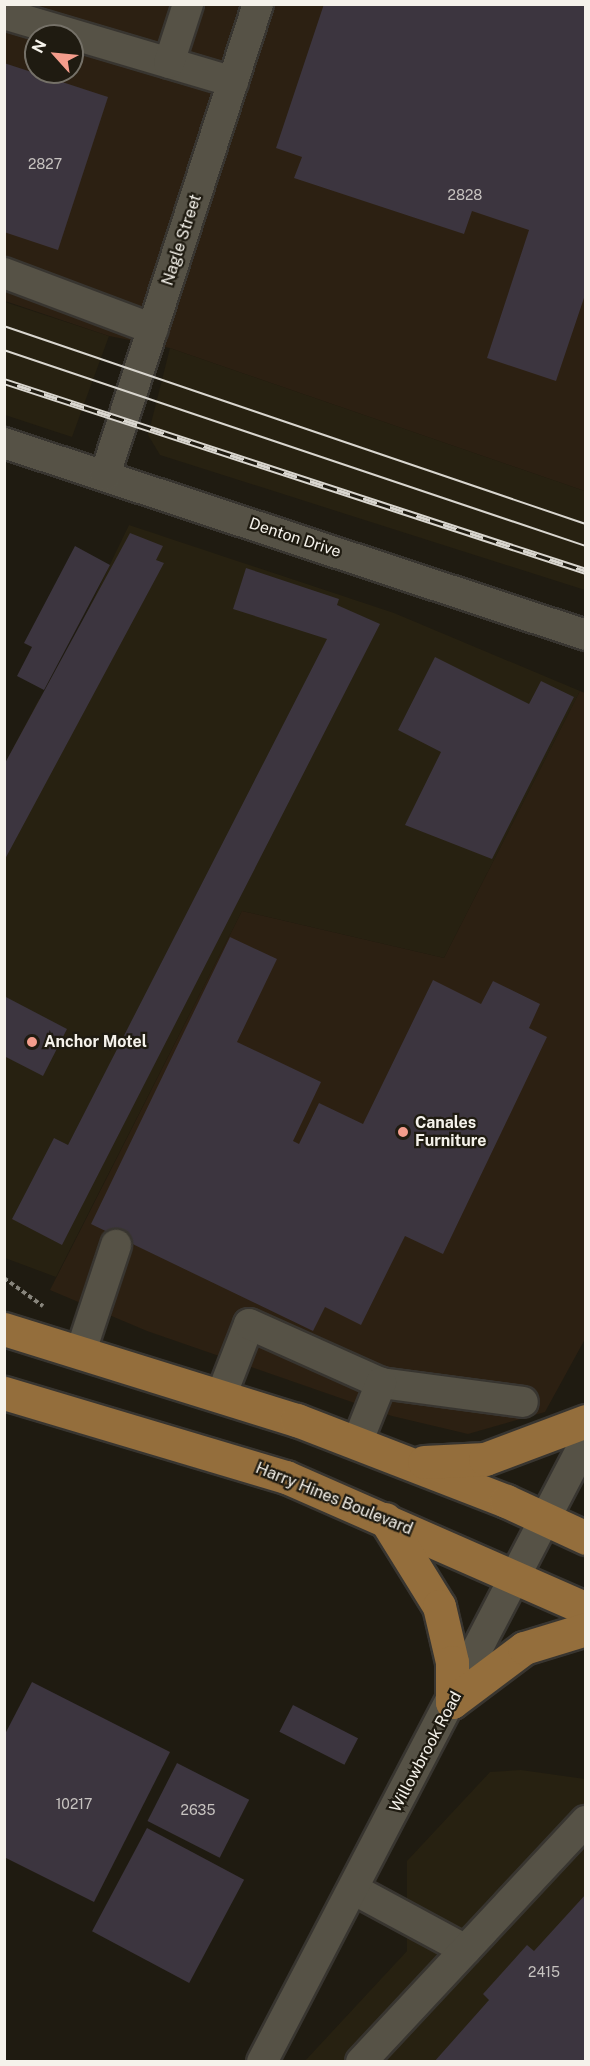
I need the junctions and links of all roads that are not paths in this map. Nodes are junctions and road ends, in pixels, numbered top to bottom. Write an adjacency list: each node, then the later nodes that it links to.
1 (188, 4): 4 (street)
2 (258, 4): 5 (street, Nagle Street)
3 (4, 14): 4 (street)
4 (169, 63): 5 (street)
5 (233, 82): 7 (street, Nagle Street)
6 (4, 273): 7 (street)
7 (153, 329): 9 (street, Nagle Street)
8 (4, 443): 9 (street, Denton Drive)
9 (105, 475): 10 (street, Denton Drive)
10 (585, 635)
11 (116, 1245): 13 (street)
12 (4, 1329): 13 (main road)
13 (81, 1351): 16 (main road)
14 (381, 1383): 16 (street); 17 (street); 20 (street)
15 (4, 1393): 22 (main road, Harry Hines Boulevard)
16 (221, 1396): 20 (main road)
17 (523, 1402)
18 (585, 1421): 21 (main road)
19 (585, 1440): 23 (street, Willowbrook Road)
20 (357, 1443): 21 (main road)
21 (411, 1462): 23 (main road)
22 (385, 1519): 25 (main road, Harry Hines Boulevard); 28 (main road)
23 (545, 1519): 24 (main road); 25 (street, Willowbrook Road)
24 (585, 1538)
25 (517, 1576): 26 (main road, Harry Hines Boulevard); 28 (street, Willowbrook Road)
26 (585, 1609)
27 (585, 1629): 28 (main road)
28 (452, 1702): 30 (street, Willowbrook Road)
29 (585, 1821): 31 (street)
30 (353, 1889): 31 (street); 32 (street, Willowbrook Road)
31 (466, 1950): 33 (street)
32 (262, 2061)
33 (361, 2061)

